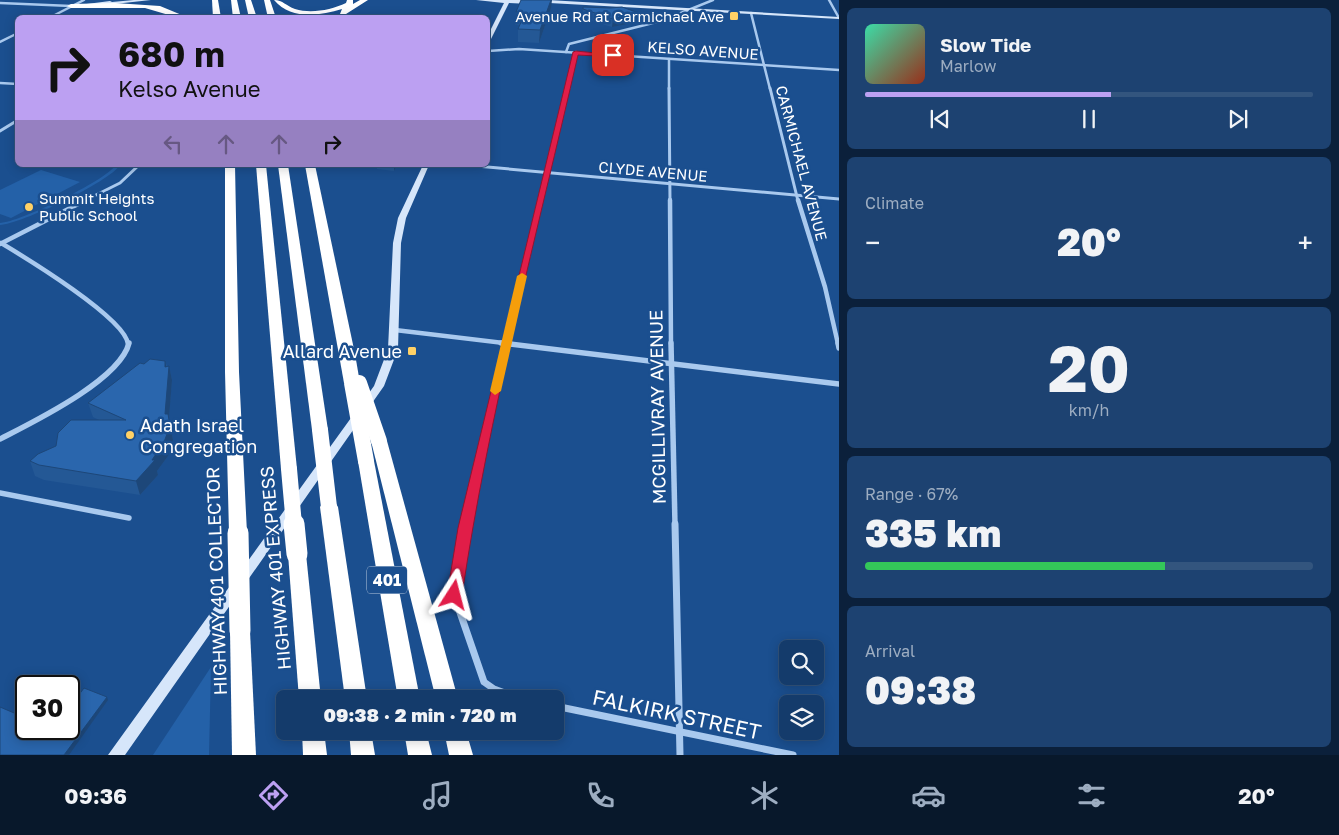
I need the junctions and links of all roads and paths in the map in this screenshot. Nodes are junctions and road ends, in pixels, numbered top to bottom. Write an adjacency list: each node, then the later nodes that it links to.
1 (84, 0): 19 (street)
2 (126, 0): 19 (main road)
3 (149, 0): 15 (main road)
4 (215, 0): 24 (highway)
5 (234, 0): 25 (highway)
6 (248, 0): 26 (highway)
7 (267, 0): 27 (highway)
8 (277, 0): 9 (highway)
9 (350, 0)
10 (364, 0): 28 (highway)
11 (478, 0): 16 (main road)
12 (524, 0): 18 (main road)
13 (713, 0): 20 (street)
14 (829, 0): 29 (street)
15 (137, 1): 19 (main road)
16 (508, 1): 18 (main road); 30 (main road)
17 (0, 3): 19 (street)
18 (558, 3): 20 (main road)
19 (71, 6): 22 (street); 23 (highway)
20 (692, 11): 21 (main road); 36 (street)
21 (751, 13): 29 (main road); 39 (street, CARMICHAEL AVENUE)
22 (54, 15)
23 (182, 15)
24 (217, 15)
25 (236, 15)
26 (252, 15)
27 (271, 15)
28 (338, 15)
29 (839, 18)
30 (491, 27)
31 (15, 34): 33 (street)
32 (0, 36): 33 (street)
33 (10, 37): 34 (street)
34 (0, 42)
35 (490, 51): 36 (street, KELSO AVENUE)
36 (566, 52): 37 (street, KELSO AVENUE)
37 (576, 52): 38 (street, KELSO AVENUE); 52 (street)
38 (670, 59): 39 (street, KELSO AVENUE); 53 (street, MCGILLIVRAY AVENUE)
39 (765, 66): 40 (street, KELSO AVENUE); 54 (street, CARMICHAEL AVENUE)
40 (839, 70)
41 (0, 83): 42 (street)
42 (15, 84)
43 (15, 122): 44 (street)
44 (0, 131)
45 (137, 167): 56 (street)
46 (230, 167): 78 (highway, HIGHWAY 401 COLLECTOR, bridge)
47 (261, 167): 66 (highway, HIGHWAY 401 EXPRESS, bridge)
48 (283, 167): 67 (highway, 401, bridge)
49 (310, 167): 61 (highway, 401)
50 (425, 167): 57 (main road)
51 (488, 167): 52 (street, CLYDE AVENUE)
52 (547, 172): 53 (street, CLYDE AVENUE); 58 (street)
53 (669, 184): 54 (street, CLYDE AVENUE); 60 (street, MCGILLIVRAY AVENUE)
54 (797, 196): 55 (street, CLYDE AVENUE); 59 (street, CARMICHAEL AVENUE)
55 (839, 199)
56 (0, 244): 63 (street)
57 (395, 330): 58 (street); 77 (main road)
58 (506, 342): 60 (street); 70 (street)
59 (839, 348)
60 (671, 363): 62 (street); 72 (street, MCGILLIVRAY AVENUE)
61 (354, 379): 68 (highway, 401, bridge); 69 (highway, bridge)
62 (839, 384)
63 (0, 439)
64 (0, 492): 65 (street)
65 (130, 518)
66 (309, 690)
67 (355, 690)
68 (407, 690)
69 (445, 690)
70 (497, 690)
71 (564, 708): 72 (street, FALKIRK STREET)
72 (679, 733): 83 (street, MCGILLIVRAY AVENUE); 84 (street, FALKIRK STREET)
73 (313, 740): 79 (highway)
74 (361, 740): 80 (highway)
75 (417, 740): 81 (highway)
76 (457, 740): 82 (highway)
77 (116, 755)
78 (244, 755)
79 (315, 755)
80 (363, 755)
81 (420, 755)
82 (461, 755)
83 (680, 755)
84 (793, 755)

